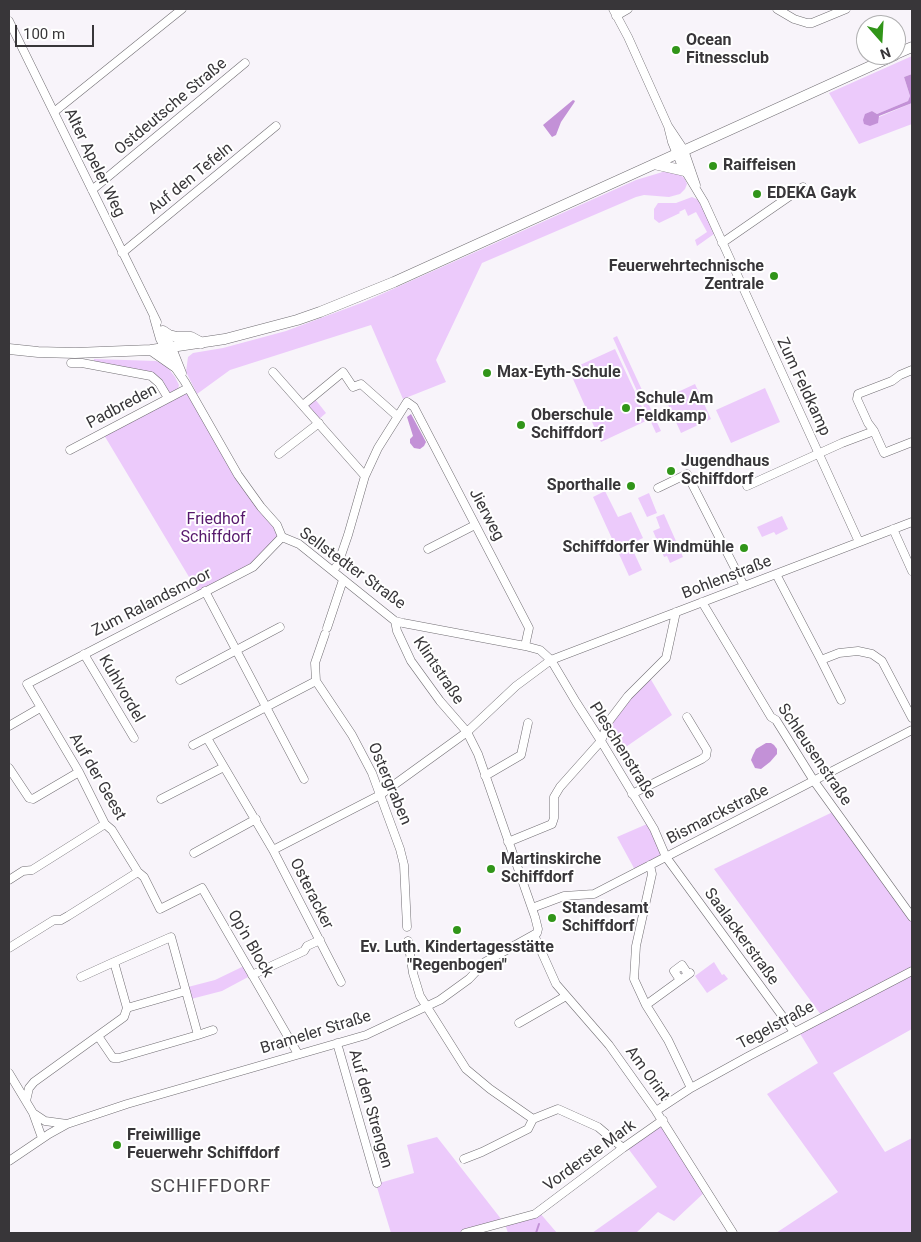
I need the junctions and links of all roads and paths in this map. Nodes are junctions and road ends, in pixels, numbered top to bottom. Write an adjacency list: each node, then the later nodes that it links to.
1 (182, 9): 9 (street)
2 (628, 9): 5 (street)
3 (777, 9): 4 (street)
4 (846, 9)
5 (615, 12): 11 (street)
6 (9, 21): 9 (street, Alter Apeler Weg)
7 (245, 63): 15 (street, Ostdeutsche Straße)
8 (873, 65): 11 (main road)
9 (54, 112): 15 (street, Alter Apeler Weg)
10 (276, 126): 18 (street, Auf den Tefeln)
11 (680, 152): 12 (main road); 13 (street, Zum Feldkamp); 16 (street, Zum Feldkamp)
12 (654, 164): 13 (main road); 21 (main road)
13 (685, 171): 16 (street, Zum Feldkamp)
14 (803, 187): 17 (street)
15 (92, 190): 18 (street, Alter Apeler Weg)
16 (697, 190): 17 (street, Zum Feldkamp)
17 (722, 243): 38 (street, Zum Feldkamp)
18 (122, 253): 19 (street, Alter Apeler Weg)
19 (154, 318): 20 (street, Alter Apeler Weg); 22 (street, Alter Apeler Weg)
20 (163, 331): 21 (main road); 22 (street, Alter Apeler Weg)
21 (202, 343): 22 (main road)
22 (168, 348): 24 (main road); 26 (street, Sellstedter Straße); 29 (street, Sellstedter Straße)
23 (9, 349): 24 (main road)
24 (151, 350): 26 (main road)
25 (71, 363): 30 (street)
26 (174, 366): 29 (street, Sellstedter Straße)
27 (912, 370): 34 (street)
28 (273, 372): 31 (street)
29 (186, 385): 30 (street, Padbreden); 45 (street, Sellstedter Straße)
30 (168, 398): 36 (street, Padbreden)
31 (303, 405): 32 (street); 33 (street)
32 (397, 416): 39 (street); 43 (street, Jierweg)
33 (319, 423): 37 (street); 39 (street)
34 (874, 431): 35 (street); 38 (street)
35 (912, 442)
36 (70, 450)
37 (279, 454)
38 (818, 454): 40 (street); 46 (street, Zum Feldkamp)
39 (366, 476): 48 (street)
40 (747, 486)
41 (658, 488): 52 (street)
42 (912, 522): 44 (street, Bohlenstraße)
43 (475, 525): 47 (street); 58 (street, Jierweg)
44 (893, 530): 46 (street, Bohlenstraße); 49 (street)
45 (282, 537): 48 (street, Sellstedter Straße); 53 (street, Zum Ralandsmoor)
46 (859, 542): 50 (street, Bohlenstraße)
47 (428, 549)
48 (333, 571): 51 (street, Sellstedter Straße)
49 (912, 571)
50 (776, 574): 52 (street, Bohlenstraße); 62 (street)
51 (342, 580): 56 (street, Sellstedter Straße); 64 (street)
52 (744, 586): 54 (street, Bohlenstraße)
53 (205, 590): 59 (street); 60 (street, Zum Ralandsmoor)
54 (702, 602): 55 (street, Bohlenstraße); 84 (street, Schleusenstraße)
55 (676, 612): 61 (street, Bohlenstraße); 77 (street)
56 (396, 621): 58 (street, Sellstedter Straße); 74 (street, Klintstraße)
57 (280, 627): 59 (street)
58 (525, 646): 61 (street, Sellstedter Straße)
59 (236, 650): 63 (street); 67 (street)
60 (84, 654): 65 (street, Zum Ralandsmoor); 75 (street, Kuhlvordel)
61 (551, 660): 74 (street); 77 (street, Pleschenstraße)
62 (821, 660): 66 (street); 70 (street)
63 (180, 680)
64 (316, 681): 67 (street); 86 (street, Ostergraben)
65 (27, 684): 68 (street, Auf der Geest)
66 (841, 700)
67 (266, 707): 76 (street); 83 (street)
68 (40, 708): 72 (street); 81 (street, Auf der Geest)
69 (687, 717): 85 (street)
70 (912, 718)
71 (528, 723): 82 (street)
72 (9, 726)
73 (912, 730): 84 (street, Bismarckstraße)
74 (467, 732): 82 (street); 86 (street)
75 (134, 738)
76 (207, 738): 78 (street); 79 (street, Osteracker)
77 (601, 741): 85 (street, Pleschenstraße); 90 (street)
78 (193, 745)
79 (224, 766): 87 (street); 88 (street, Osteracker)
80 (9, 768): 81 (street)
81 (79, 772): 89 (street, Auf der Geest)
82 (485, 776): 90 (street)
83 (304, 779)
84 (814, 781): 93 (street, Bismarckstraße); 99 (street, Schleusenstraße)
85 (632, 794): 93 (street, Pleschenstraße)
86 (380, 795): 91 (street); 100 (street, Ostergraben)
87 (161, 799)
88 (256, 819): 91 (street, Osteracker); 92 (street)
89 (105, 824): 95 (street, Auf der Geest); 96 (street)
90 (508, 842): 97 (street)
91 (274, 850): 102 (street, Osteracker)
92 (194, 853)
93 (666, 857): 94 (street, Bismarckstraße); 118 (street, Saalackerstraße)
94 (650, 865): 97 (street, Bismarckstraße); 113 (street)
95 (138, 872): 98 (street, Auf der Geest); 104 (street)
96 (9, 880)
97 (532, 908): 101 (street)
98 (160, 909): 108 (street, Op'n Block)
99 (912, 917)
100 (407, 927)
101 (534, 935): 112 (street, Am Orint); 114 (street, Brameler Straße)
102 (320, 940): 108 (street); 110 (street, Osteracker)
103 (408, 941): 114 (street)
104 (9, 948)
105 (114, 962): 109 (street); 111 (street); 115 (street)
106 (912, 971): 118 (street, Tegelstraße)
107 (689, 973): 113 (street)
108 (252, 975): 122 (street, Op'n Block)
109 (81, 977)
110 (341, 982)
111 (186, 991): 115 (street); 119 (street)
112 (566, 996): 116 (street); 126 (street, Am Orint)
113 (646, 1005): 124 (street)
114 (426, 1007): 121 (street, Brameler Straße); 128 (street)
115 (127, 1008): 120 (street)
116 (519, 1023)
117 (213, 1030): 119 (street)
118 (794, 1032): 124 (street, Tegelstraße)
119 (198, 1035): 120 (street)
120 (98, 1036): 125 (street)
121 (337, 1043): 122 (street, Brameler Straße); 136 (street, Auf den Strengen)
122 (298, 1054): 131 (street, Brameler Straße)
123 (9, 1073): 125 (street)
124 (691, 1088): 126 (street, Tegelstraße)
125 (26, 1101): 127 (street)
126 (656, 1111): 129 (street, Am Orint)
127 (33, 1113): 130 (street); 132 (street)
128 (533, 1119): 133 (street); 134 (street)
129 (663, 1120): 133 (street, Vorderste Mark); 138 (street, Am Orint)
130 (45, 1121): 131 (street); 132 (street)
131 (67, 1124): 132 (street, Brameler Straße)
132 (45, 1136): 135 (street, Brameler Straße)
133 (623, 1148): 137 (street, Vorderste Mark)
134 (464, 1158)
135 (9, 1161)
136 (378, 1183)
137 (465, 1233)
138 (733, 1233)

